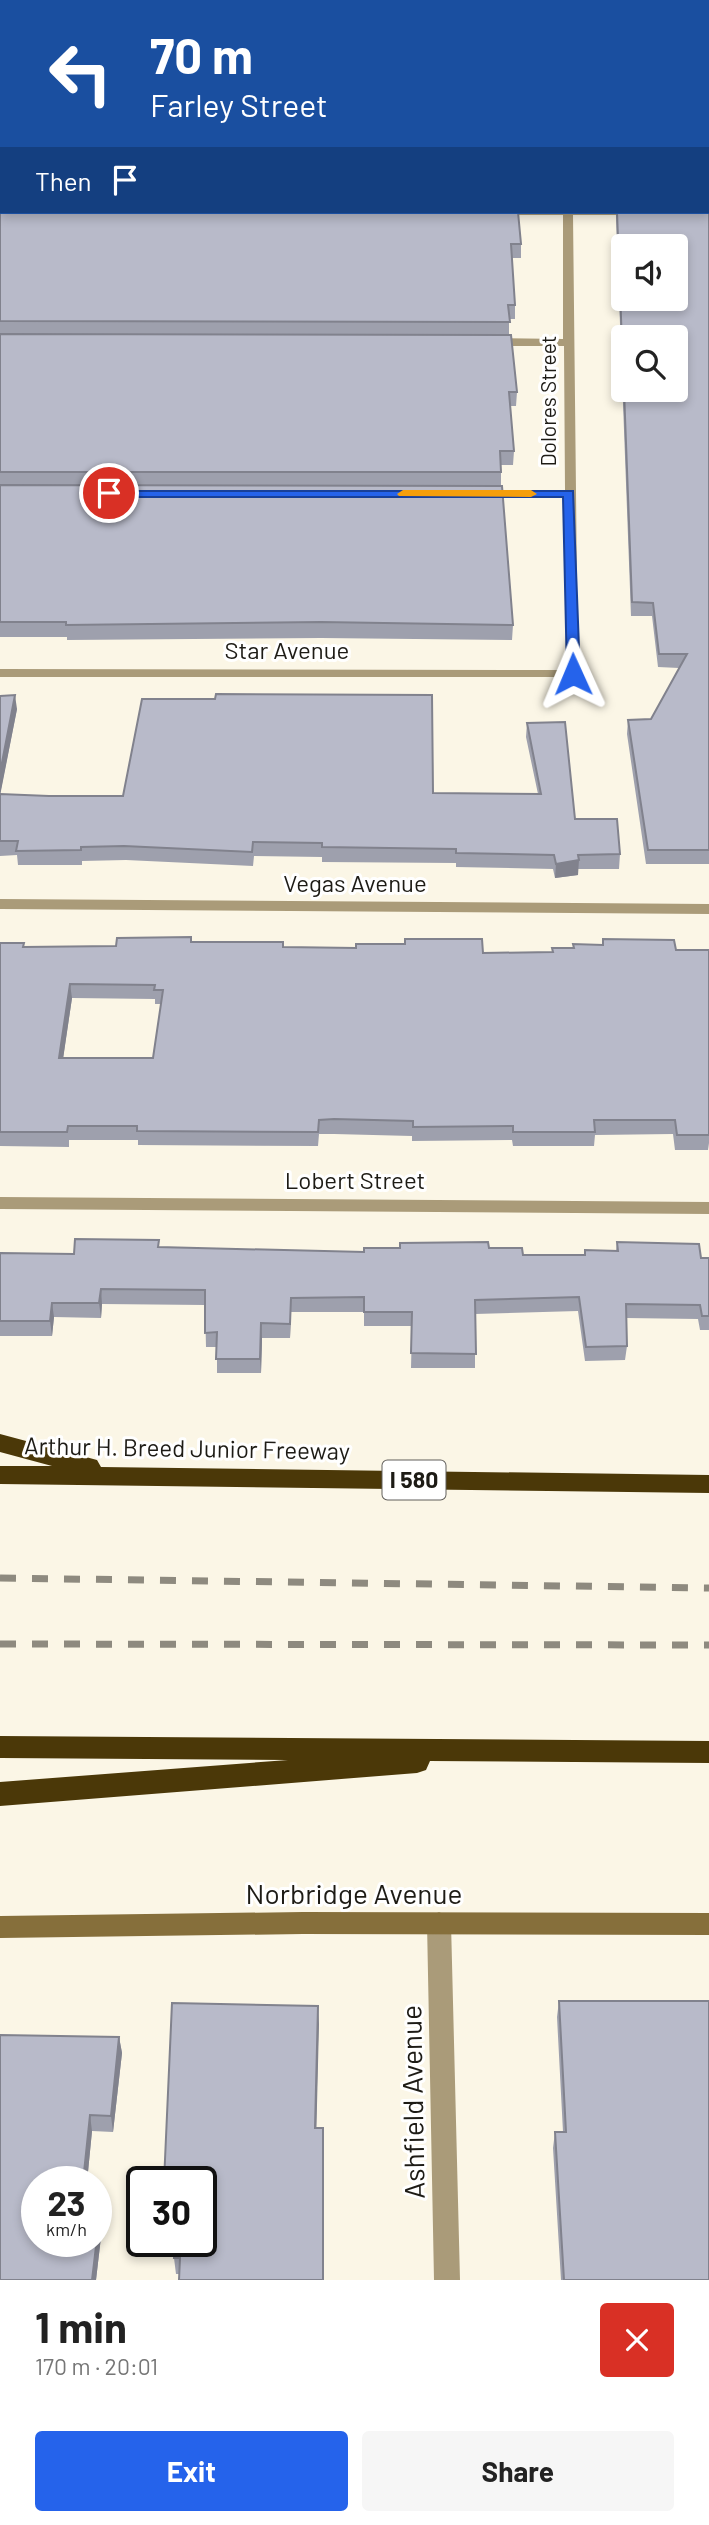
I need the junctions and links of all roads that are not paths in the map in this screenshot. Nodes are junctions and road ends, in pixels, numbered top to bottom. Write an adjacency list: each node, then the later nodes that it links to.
1 (568, 214): 3 (street, Dolores Street)
2 (479, 342): 3 (street)
3 (568, 343): 5 (street, Dolores Street)
4 (461, 494): 5 (street)
5 (569, 494): 7 (street, Dolores Street)
6 (0, 674): 7 (street, Star Avenue)
7 (573, 674)
8 (0, 904): 9 (street, Vegas Avenue)
9 (709, 909)
10 (0, 1203): 11 (street, Lobert Street)
11 (709, 1208)
12 (0, 1443): 14 (highway)
13 (0, 1475): 14 (highway, Arthur H. Breed Junior Freeway / I 580)
14 (118, 1475): 15 (highway, Arthur H. Breed Junior Freeway / I 580)
15 (709, 1484)
16 (0, 1747): 17 (highway)
17 (564, 1751): 18 (highway); 19 (highway)
18 (709, 1752)
19 (0, 1794)
20 (439, 1923): 21 (street, Norbridge Avenue); 22 (street, Norbridge Avenue); 23 (street, Ashfield Avenue)
21 (709, 1924)
22 (0, 1927)
23 (447, 2280)

